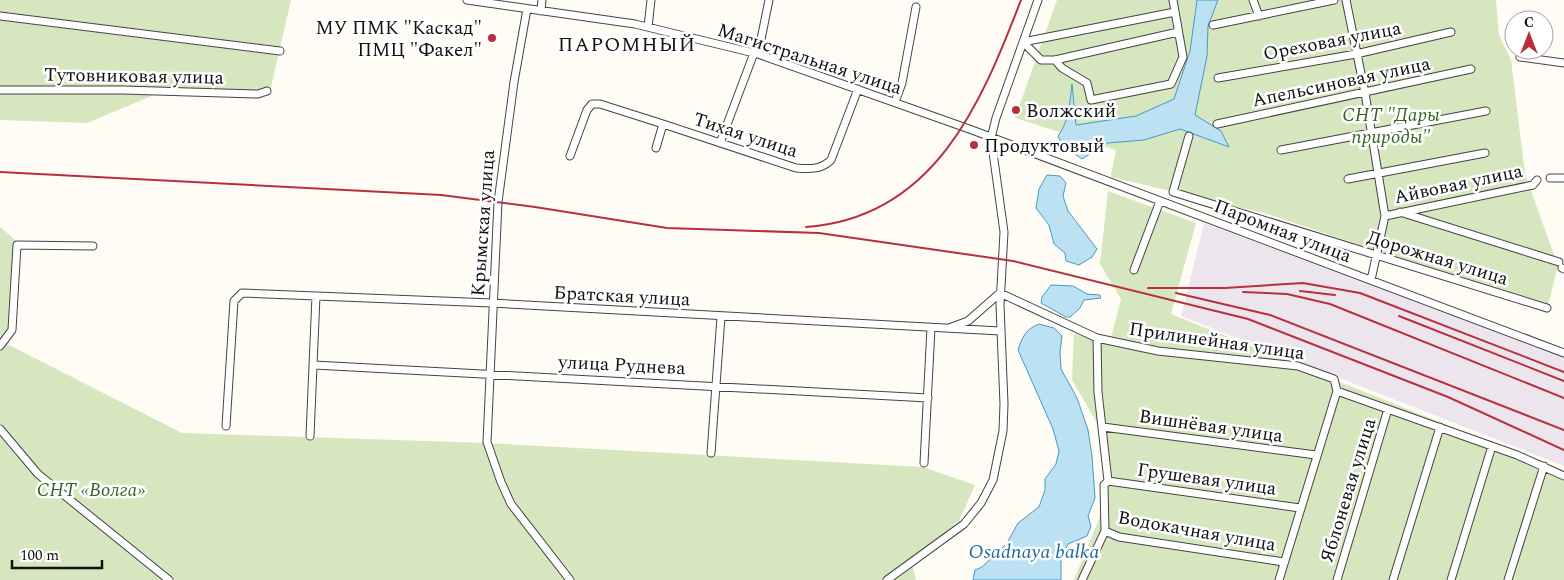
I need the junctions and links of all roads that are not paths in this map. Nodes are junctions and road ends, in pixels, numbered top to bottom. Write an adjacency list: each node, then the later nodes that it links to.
1 (467, 0): 11 (street, Магистральная улица)
2 (542, 0): 12 (street)
3 (651, 0): 17 (street)
4 (769, 0): 22 (street)
5 (1038, 0): 20 (street)
6 (1173, 0): 13 (street)
7 (1254, 0): 15 (street)
8 (1334, 0): 15 (street)
9 (1346, 0): 23 (street)
10 (916, 7): 33 (street)
11 (527, 9): 12 (street, Магистральная улица); 60 (street, Крымская улица)
12 (540, 10): 17 (street, Магистральная улица)
13 (1175, 12): 18 (street); 20 (street)
14 (0, 16): 21 (street)
15 (1258, 16): 16 (street)
16 (1213, 25)
17 (648, 27): 22 (street, Магистральная улица)
18 (1178, 32): 24 (street); 24 (street)
19 (1451, 32): 23 (street, Ореховая улица)
20 (1023, 42): 24 (street); 39 (street)
21 (280, 50)
22 (756, 53): 29 (street, Магистральная улица); 40 (street)
23 (1356, 54): 28 (street, Ореховая улица); 32 (street)
24 (1055, 60)
25 (1542, 60): 26 (street)
26 (1564, 63)
27 (1471, 69): 32 (street, Апельсиновая улица)
28 (1218, 78)
29 (858, 89): 33 (street, Магистральная улица); 40 (street, Тихая улица)
30 (0, 90): 31 (street, Тутовниковая улица)
31 (267, 91)
32 (1365, 93): 36 (street, Апельсиновая улица); 37 (street)
33 (895, 102): 39 (street, Магистральная улица)
34 (1486, 111): 37 (street)
35 (663, 124): 40 (street, Тихая улица); 41 (street); 44 (street, Тихая улица)
36 (1217, 124)
37 (1370, 134): 42 (street); 45 (street)
38 (1189, 136): 54 (street, Дорожная улица)
39 (991, 138): 50 (street, Паромная улица); 58 (street)
40 (720, 143)
41 (656, 148)
42 (1281, 150)
43 (1485, 153): 45 (street)
44 (570, 156)
45 (1378, 174): 48 (street); 52 (street)
46 (1550, 178): 47 (street)
47 (1564, 178)
48 (1348, 180)
49 (1537, 180): 51 (street, Айвовая улица)
50 (1160, 201): 56 (street); 57 (street, Паромная улица)
51 (1400, 212): 52 (street, Айвовая улица); 55 (street)
52 (1385, 216): 54 (street)
53 (93, 246): 67 (street)
54 (1376, 255): 57 (street); 61 (street, Дорожная улица)
55 (1562, 266)
56 (1134, 270)
57 (1371, 280): 68 (street, Паромная улица)
58 (1000, 293): 64 (street); 65 (street); 66 (street, Прилинейная улица)
59 (316, 296): 60 (street, Братская улица); 69 (street); 75 (street, Братская улица)
60 (492, 303): 62 (street, Братская улица); 70 (street, Крымская улица)
61 (1547, 308)
62 (721, 317): 63 (street, Братская улица); 71 (street)
63 (931, 328): 64 (street, Братская улица); 73 (street)
64 (946, 329): 65 (street, Братская улица)
65 (1000, 331): 92 (street)
66 (1098, 338): 72 (street, Прилинейная улица); 76 (street, Водокачная улица)
67 (0, 346)
68 (1564, 353)
69 (314, 364): 70 (street, улица Руднева); 79 (street)
70 (489, 373): 71 (street, улица Руднева); 91 (street, Крымская улица)
71 (716, 386): 73 (street, улица Руднева); 81 (street)
72 (1337, 390): 74 (street, Прилинейная улица); 82 (street)
73 (928, 398): 83 (street)
74 (1388, 409): 77 (street, Прилинейная улица); 95 (street, Яблоневая улица)
75 (226, 426)
76 (1103, 426): 82 (street, Вишнёвая улица); 86 (street, Водокачная улица)
77 (1440, 427): 80 (street, Прилинейная улица); 96 (street)
78 (0, 429): 90 (street)
79 (310, 436)
80 (1492, 446): 84 (street, Прилинейная улица); 97 (street)
81 (712, 453)
82 (1316, 455): 87 (street)
83 (924, 463)
84 (1544, 466): 85 (street, Прилинейная улица); 98 (street)
85 (1564, 476)
86 (1108, 481): 87 (street, Грушевая улица); 88 (street, Водокачная улица)
87 (1300, 508): 89 (street)
88 (1104, 531): 89 (street, Водокачная улица); 93 (street, Водокачная улица)
89 (1284, 562): 94 (street)
90 (170, 580)
91 (570, 580)
92 (887, 580)
93 (1082, 580)
94 (1279, 580)
95 (1337, 580)
96 (1393, 580)
97 (1451, 580)
98 (1508, 580)

